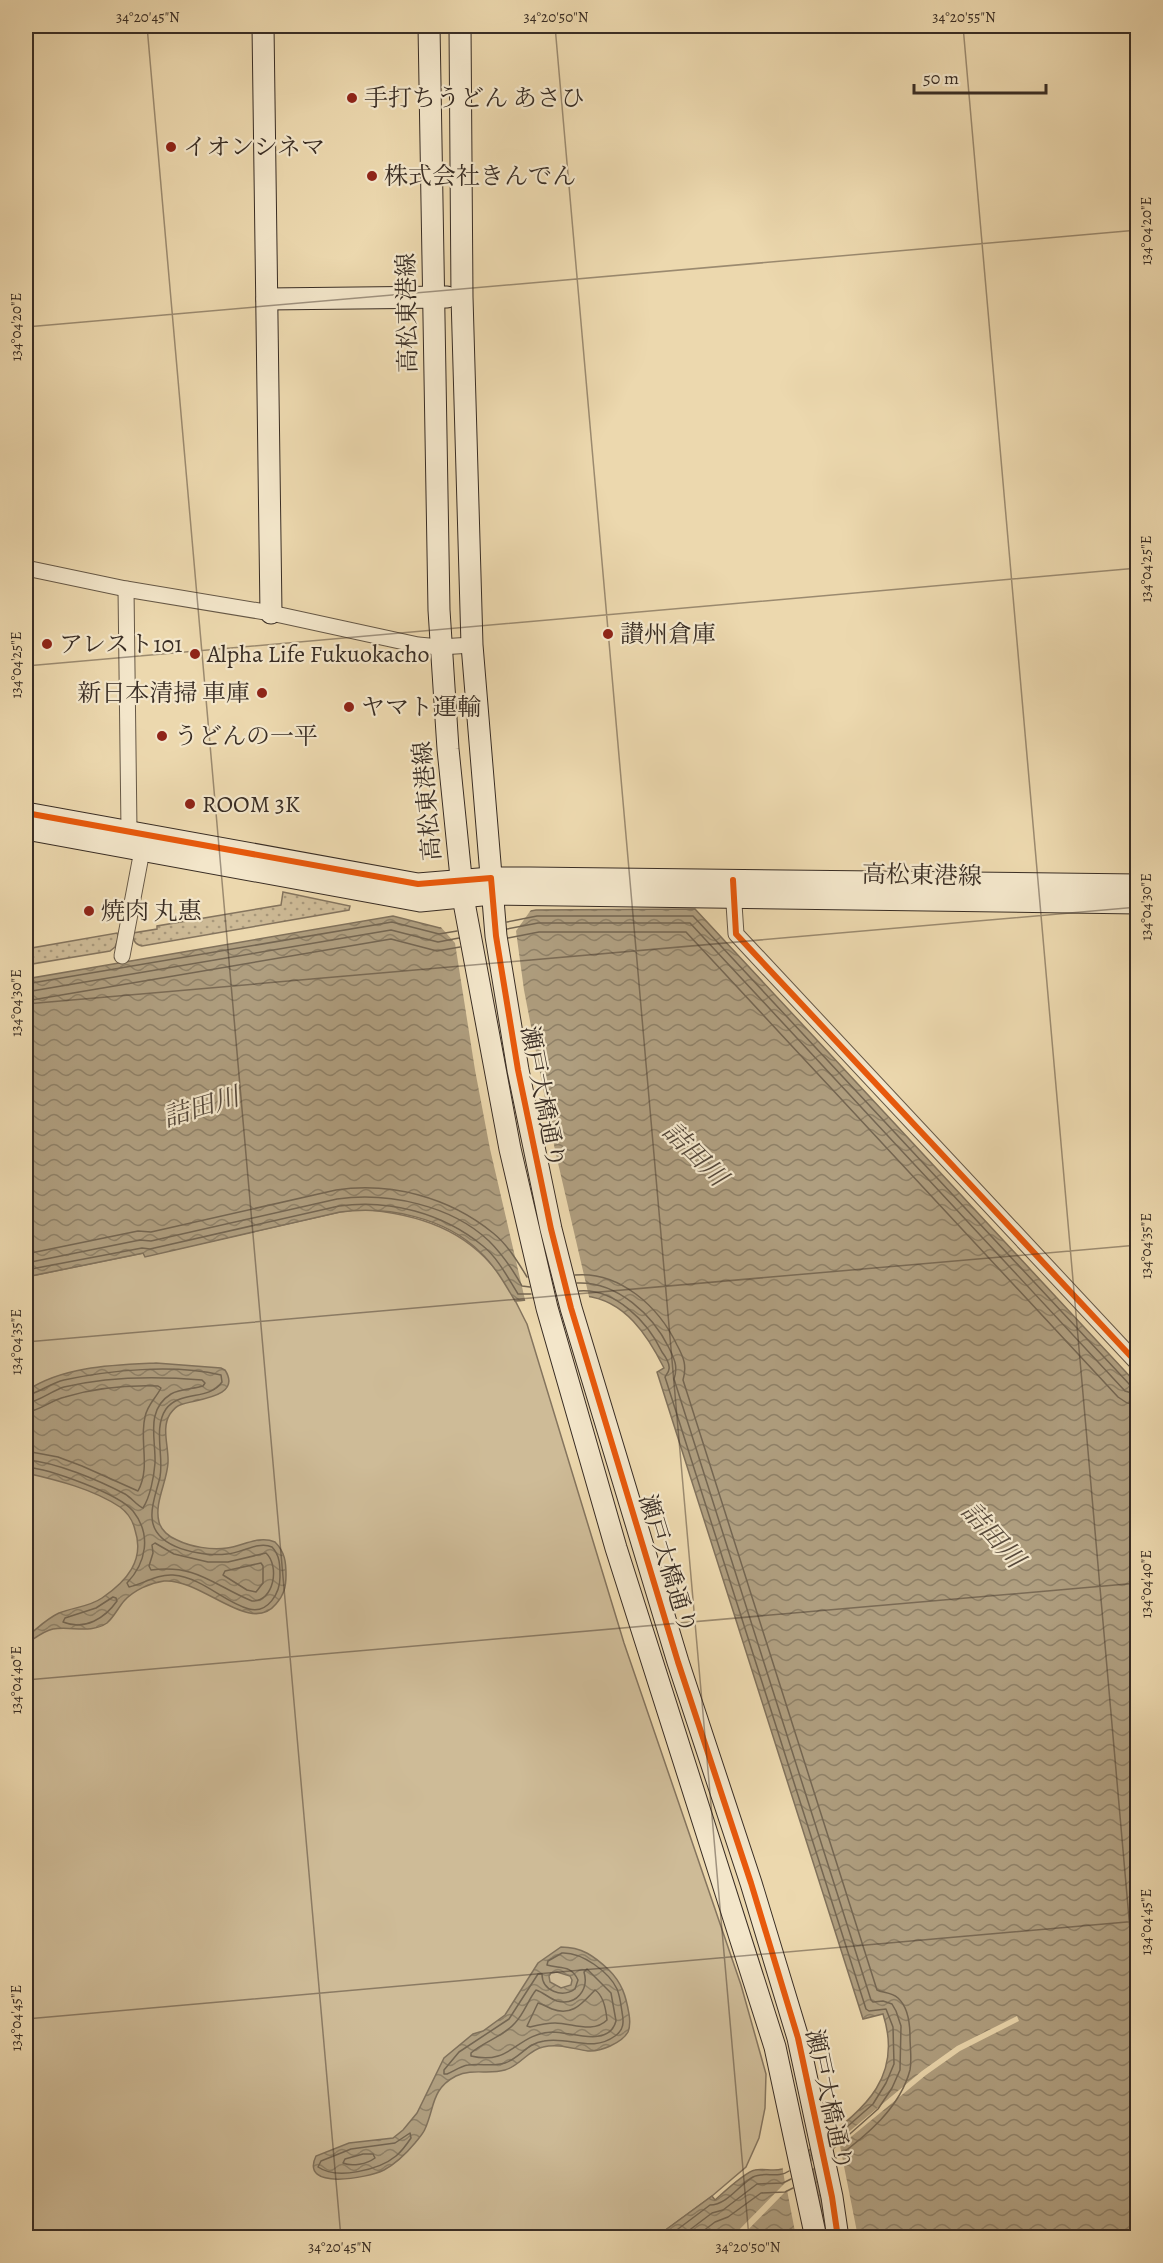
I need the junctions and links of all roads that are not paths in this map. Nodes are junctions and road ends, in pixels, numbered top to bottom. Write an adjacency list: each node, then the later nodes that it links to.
1 (263, 26): 6 (street)
2 (429, 26): 4 (street, 高松東港線)
3 (460, 26): 5 (street)
4 (433, 297): 5 (street); 6 (street); 11 (street, 高松東港線)
5 (462, 297): 10 (street)
6 (267, 299): 9 (street)
7 (26, 568): 8 (street)
8 (126, 589): 9 (street); 14 (street)
9 (271, 613): 11 (street)
10 (472, 645): 11 (street); 17 (street)
11 (440, 647): 18 (street, 高松東港線)
12 (26, 813): 14 (street)
13 (26, 829): 14 (street)
14 (139, 838): 18 (street); 20 (street)
15 (1137, 885): 16 (street, 高松東港線)
16 (733, 889): 17 (street, 高松東港線); 19 (street, 高松東港線); 21 (street)
17 (492, 894): 18 (street, 高松東港線); 23 (street, 瀬戸大橋通り)
18 (463, 896): 22 (street, 瀬戸大橋通り)
19 (1137, 903)
20 (122, 956)
21 (1137, 1364)
22 (816, 2238)
23 (838, 2238)

